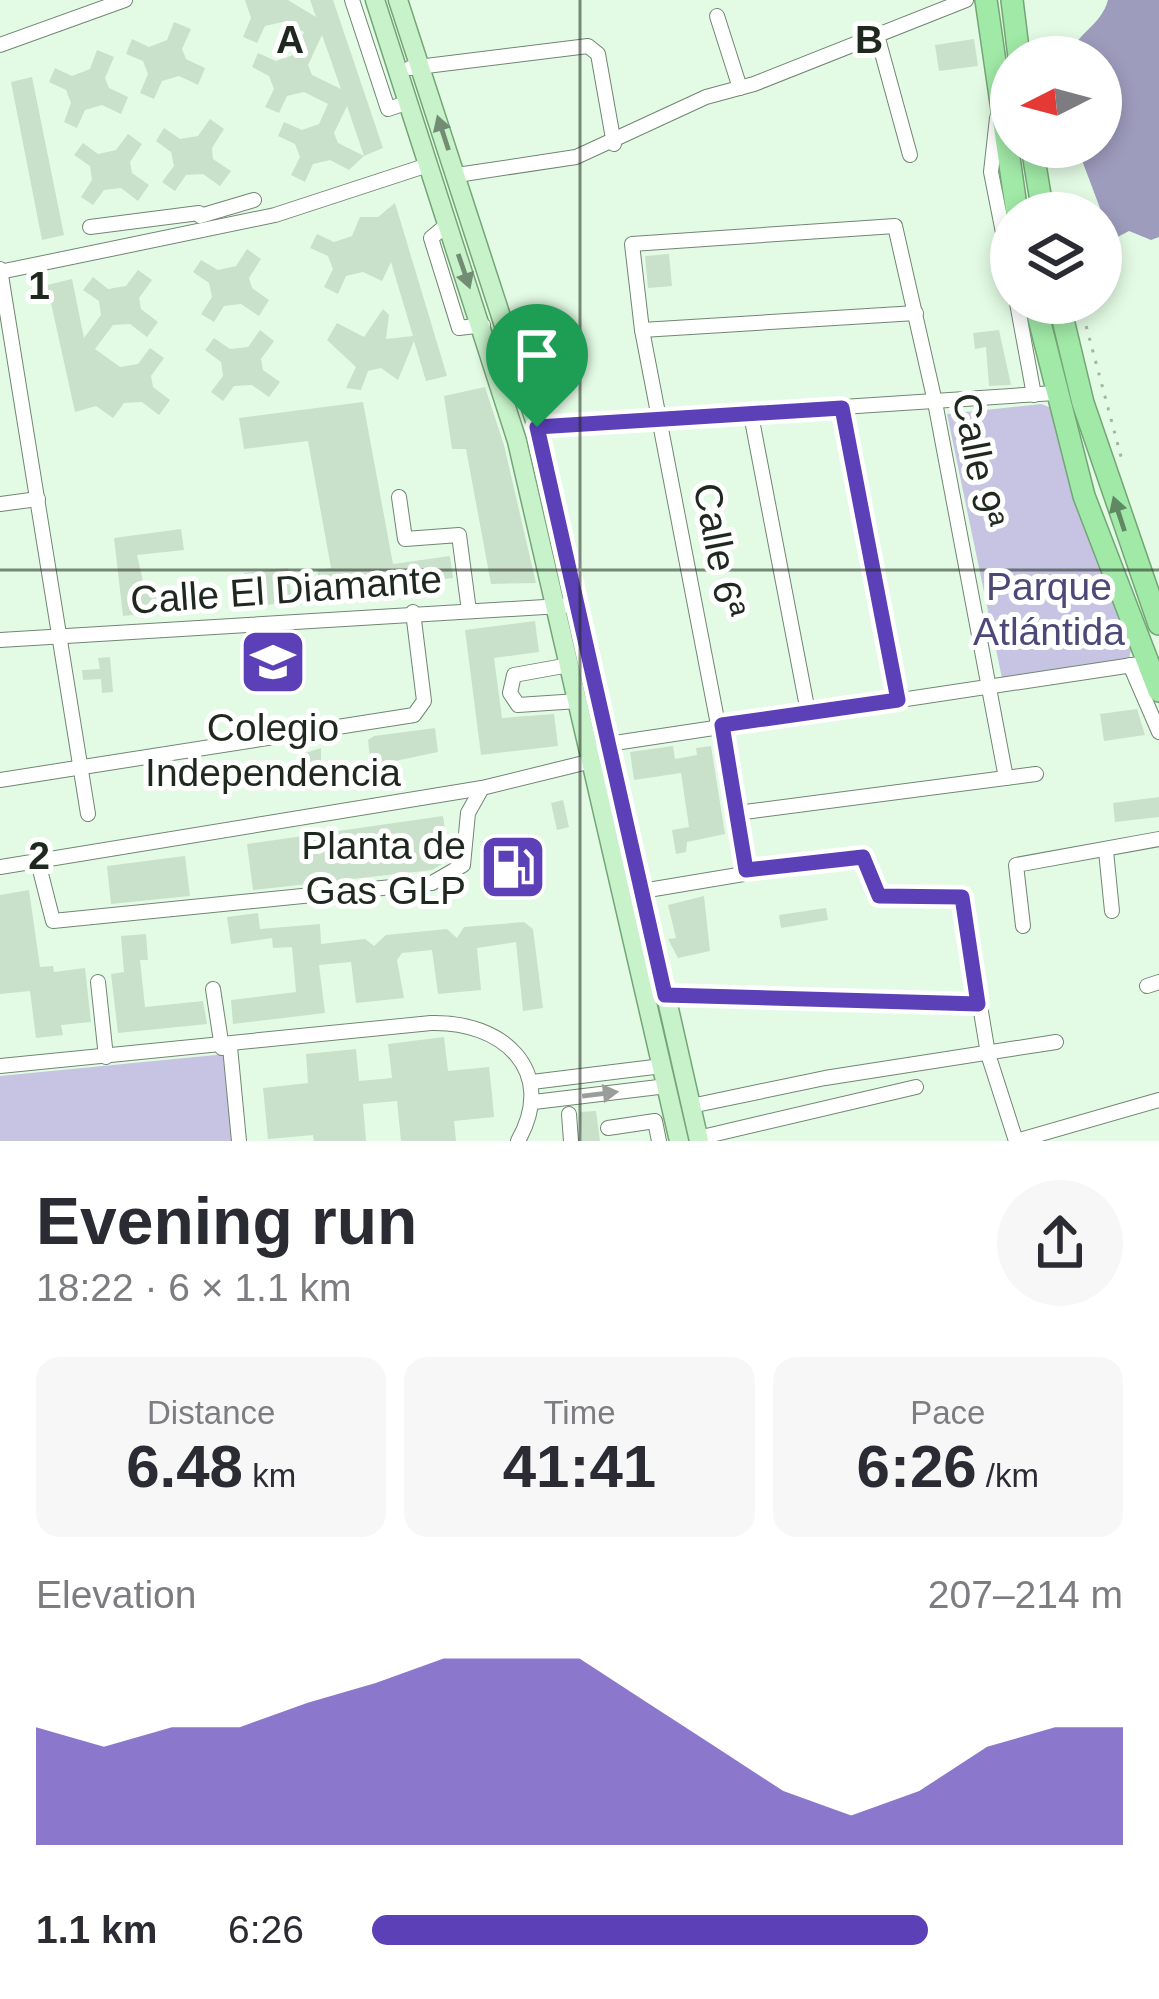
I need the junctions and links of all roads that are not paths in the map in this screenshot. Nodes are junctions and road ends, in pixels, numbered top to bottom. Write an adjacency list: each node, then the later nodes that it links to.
1 (125, 0): 8 (street)
2 (352, 0): 17 (street)
3 (375, 0): 15 (main road)
4 (398, 0): 14 (main road)
5 (966, 0): 10 (street)
6 (986, 0): 11 (highway)
7 (1012, 0): 12 (highway)
8 (96, 5): 13 (street)
9 (717, 16): 16 (street)
10 (877, 35): 16 (street); 19 (street)
11 (990, 36)
12 (1016, 36)
13 (0, 45)
14 (420, 66): 15 (street); 18 (street); 21 (main road, one-way to 14)
15 (399, 70): 17 (main road)
16 (740, 88): 18 (street)
17 (410, 102): 20 (main road)
18 (614, 144): 21 (street)
19 (910, 155)
20 (428, 165): 26 (street); 43 (main road)
21 (457, 175): 38 (main road)
22 (254, 200): 23 (street)
23 (199, 213): 25 (street); 26 (street)
24 (896, 226): 28 (street, Calle 9ª); 32 (street, Calle 6ª)
25 (91, 227)
26 (203, 233): 27 (street)
27 (0, 271): 40 (street)
28 (916, 313): 32 (street); 34 (street, Calle 9ª)
29 (1023, 324): 33 (street)
30 (1037, 324): 33 (highway)
31 (1065, 324): 46 (highway, one-way to 31)
32 (642, 330): 37 (street, Calle 6ª)
33 (1045, 394): 34 (street); 50 (highway)
34 (935, 402): 35 (street); 51 (street, Calle 9ª)
35 (842, 408): 36 (street); 54 (street)
36 (751, 415): 37 (street); 55 (street)
37 (660, 421): 38 (street); 56 (street, Calle 6ª)
38 (537, 427): 42 (main road)
39 (399, 497): 44 (street)
40 (38, 499): 41 (street); 47 (street)
41 (0, 504)
42 (577, 605): 43 (street, Calle El Diamante); 58 (main road)
43 (556, 607): 44 (street, Calle El Diamante); 49 (main road)
44 (469, 611): 45 (street, Calle El Diamante)
45 (413, 612): 47 (street, Calle El Diamante); 60 (street)
46 (1159, 624)
47 (60, 636): 48 (street, Calle El Diamante); 60 (street)
48 (0, 640)
49 (569, 664): 53 (main road); 53 (street)
50 (1138, 664): 51 (street); 52 (highway); 57 (street)
51 (989, 688): 54 (street); 63 (street, Calle 9ª)
52 (1159, 691)
53 (578, 700): 59 (main road)
54 (898, 700): 55 (street)
55 (808, 712): 56 (street)
56 (722, 725): 58 (street); 65 (street, Calle 6ª)
57 (1159, 732)
58 (608, 744): 59 (street); 72 (main road)
59 (592, 761): 64 (street); 84 (main road)
60 (80, 768): 61 (street); 66 (street)
61 (1, 775)
62 (1036, 775): 63 (street)
63 (1006, 778): 65 (street)
64 (482, 788): 69 (street); 69 (street)
65 (737, 813): 71 (street, Calle 6ª)
66 (88, 814)
67 (1159, 839): 68 (street)
68 (1106, 851): 73 (street); 74 (street)
69 (38, 862): 70 (street)
70 (0, 867)
71 (746, 870): 72 (street); 78 (street)
72 (642, 891): 77 (main road)
73 (1112, 911)
74 (1023, 926)
75 (98, 982): 82 (street)
76 (213, 989): 80 (street)
77 (665, 995): 78 (street); 89 (main road)
78 (978, 1004): 81 (street)
79 (1056, 1042): 81 (street)
80 (226, 1047): 82 (street); 85 (street); 94 (street)
81 (988, 1054): 89 (street); 98 (street)
82 (106, 1057): 83 (street)
83 (0, 1066)
84 (664, 1076): 85 (street); 88 (street, one-way to 84); 91 (main road)
85 (532, 1082): 88 (street)
86 (916, 1087): 93 (street)
87 (1159, 1100): 98 (street)
88 (534, 1102): 95 (street)
89 (691, 1106): 93 (main road)
90 (568, 1114): 96 (street)
91 (665, 1119): 92 (street); 93 (main road); 97 (street)
92 (608, 1128)
93 (692, 1140)
94 (239, 1141)
95 (518, 1141)
96 (572, 1141)
97 (658, 1141)
98 (1016, 1141)

